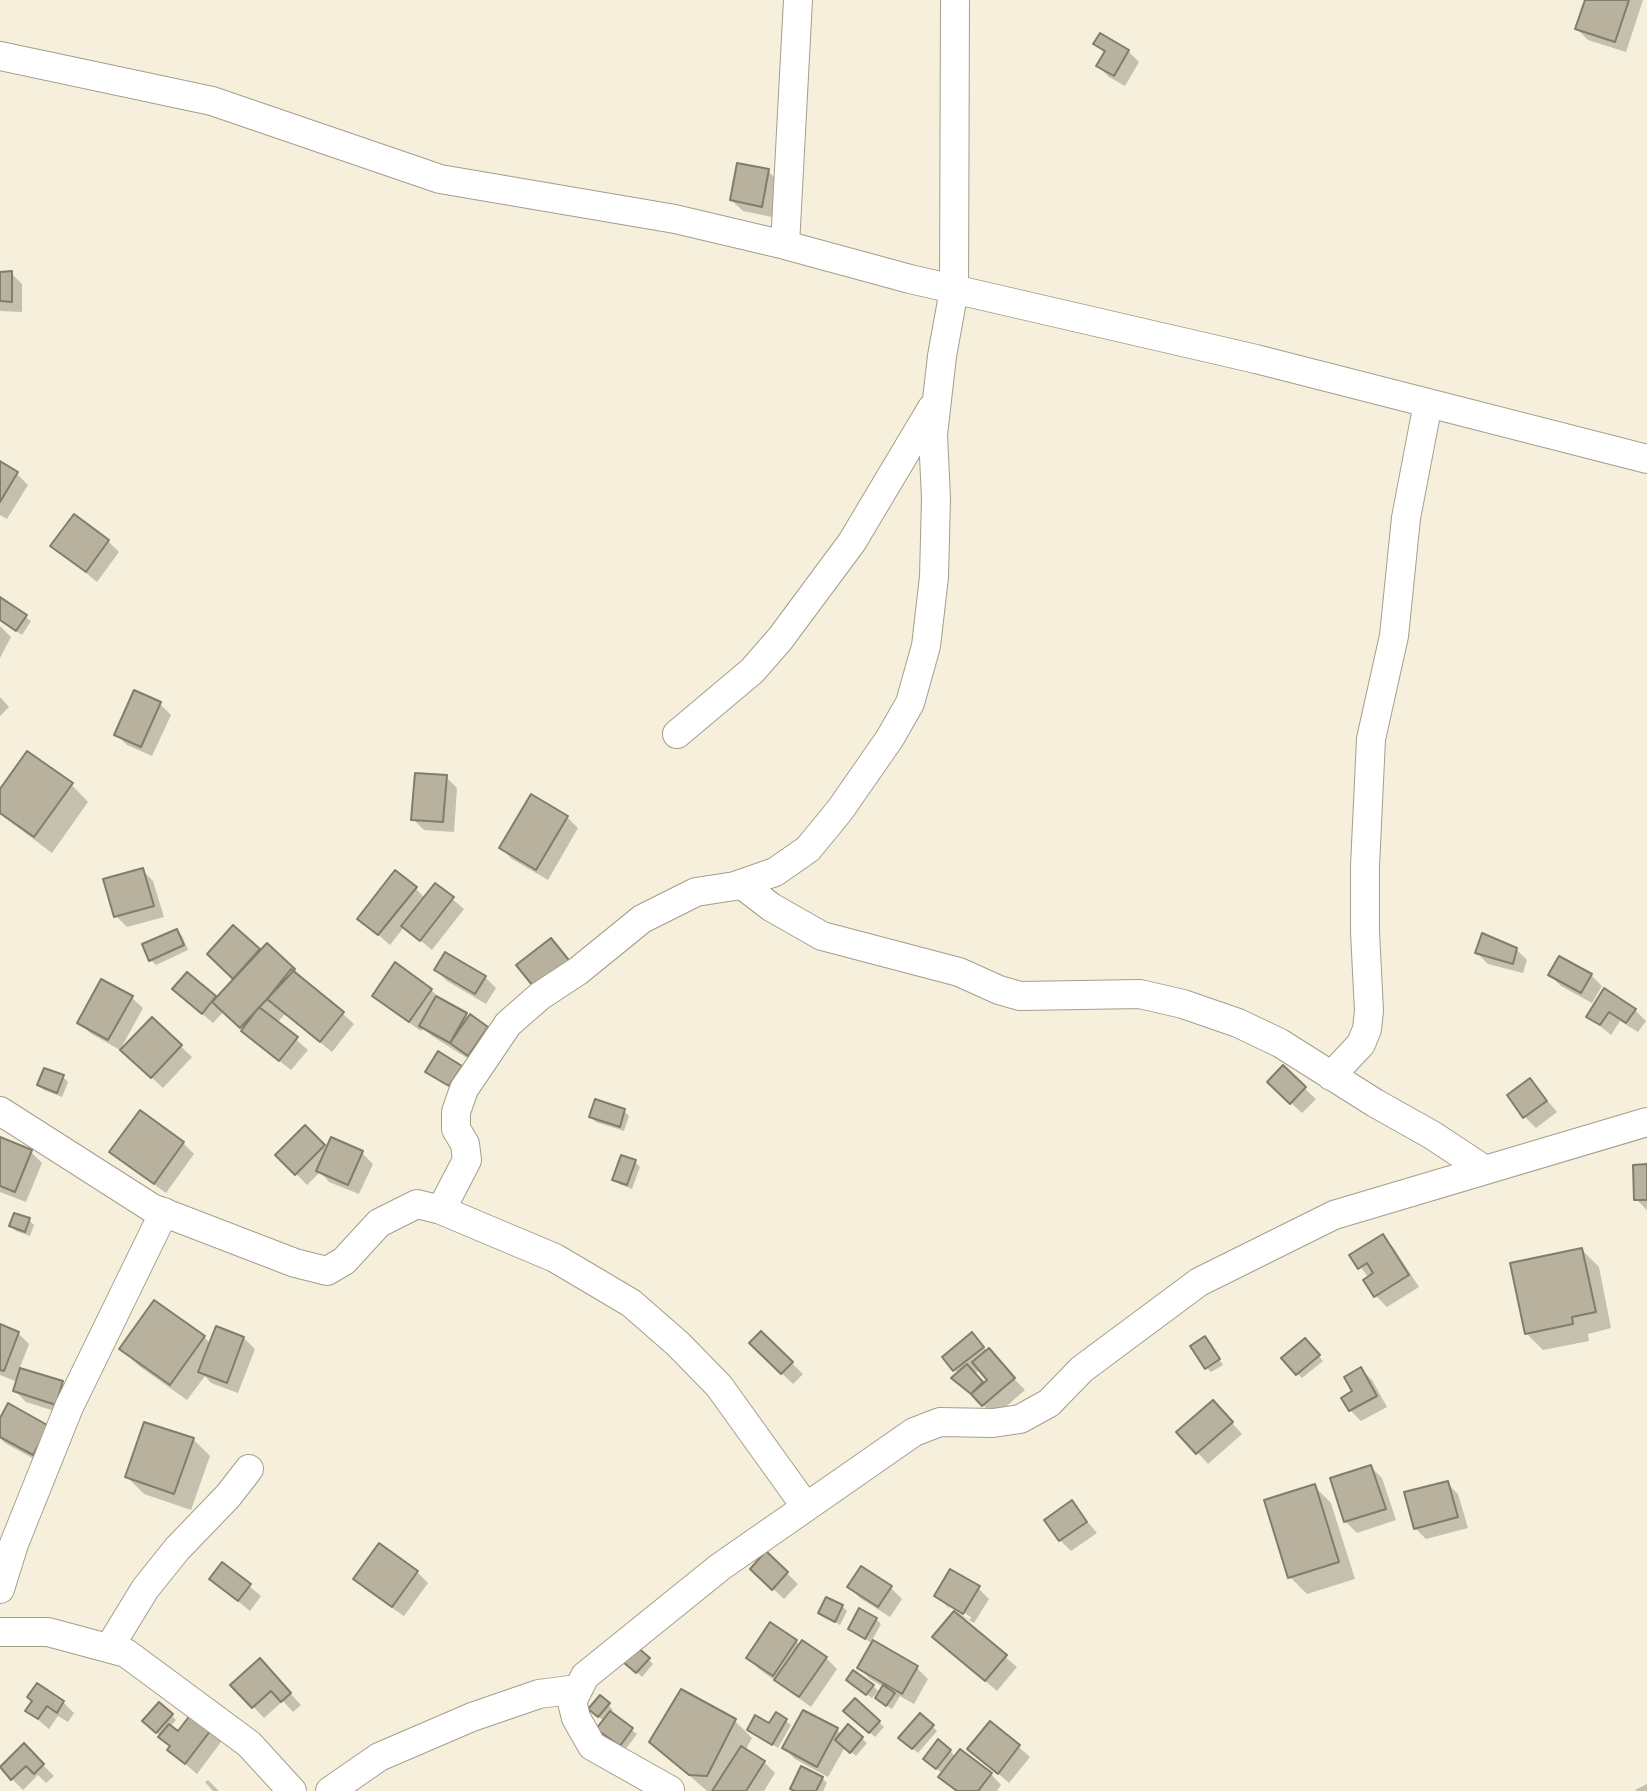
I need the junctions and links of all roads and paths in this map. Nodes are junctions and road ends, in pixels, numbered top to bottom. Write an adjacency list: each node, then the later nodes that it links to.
1 (798, 0): 4 (street)
2 (955, 0): 5 (street)
3 (0, 56): 4 (street)
4 (785, 245): 5 (street)
5 (954, 289): 6 (street); 7 (street)
6 (937, 400): 9 (street); 10 (street)
7 (1428, 403): 8 (street); 11 (street)
8 (1647, 458)
9 (677, 734)
10 (741, 884): 11 (street); 15 (street)
11 (1331, 1076): 14 (street)
12 (0, 1111): 16 (street)
13 (1647, 1122): 14 (street)
14 (1485, 1170): 18 (street)
15 (441, 1210): 16 (street); 18 (street)
16 (164, 1212): 19 (street)
17 (249, 1469): 21 (street)
18 (806, 1507): 22 (street)
19 (0, 1589)
20 (0, 1632): 21 (street)
21 (109, 1648): 24 (street)
22 (577, 1689): 23 (street); 25 (street)
23 (670, 1790)
24 (292, 1791)
25 (330, 1791)

